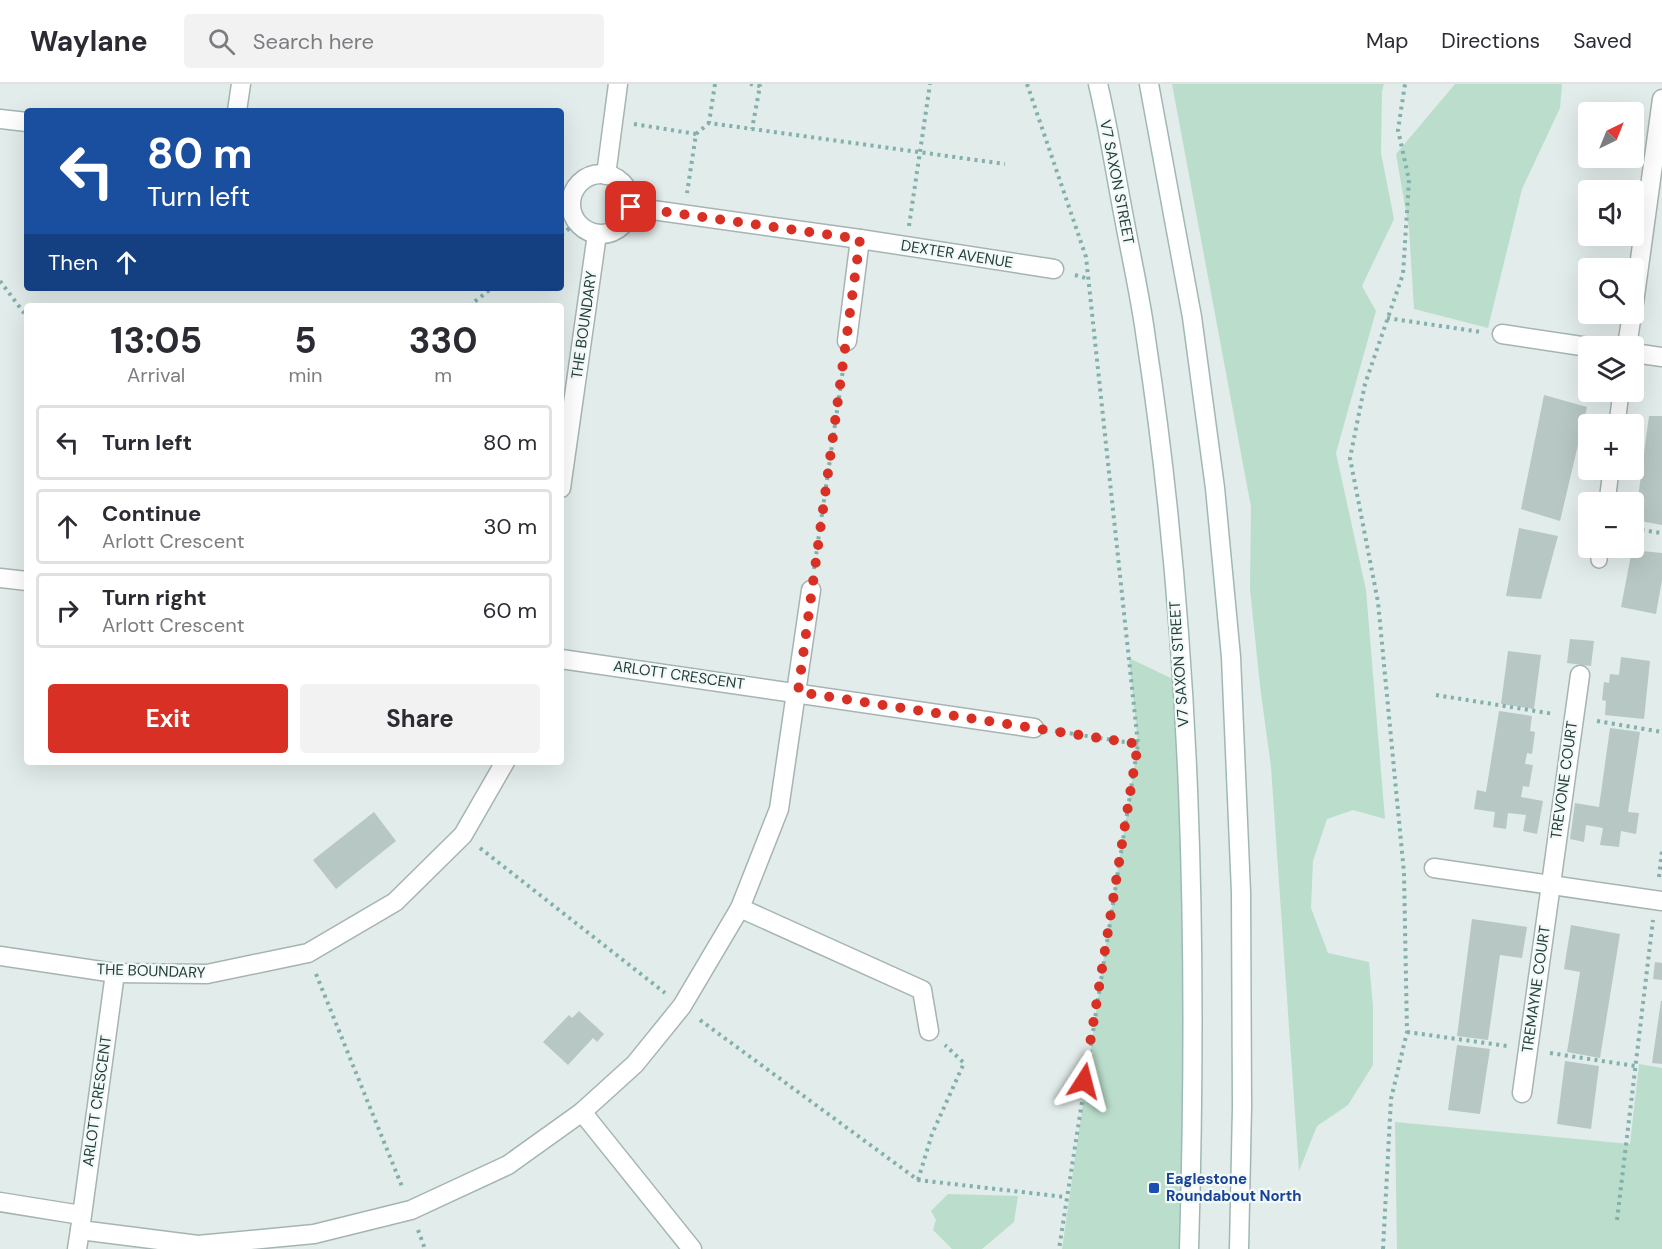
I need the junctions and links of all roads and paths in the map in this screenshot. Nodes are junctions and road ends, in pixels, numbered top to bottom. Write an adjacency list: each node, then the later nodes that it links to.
1 (241, 84): 12 (street)
2 (618, 84): 14 (street)
3 (715, 84): 16 (path)
4 (750, 84): 10 (path)
5 (930, 84): 19 (path)
6 (1027, 84): 52 (path)
7 (1098, 84): 76 (street, V7 SAXON STREET)
8 (1149, 84): 77 (street)
9 (1405, 84): 36 (path)
10 (761, 85): 17 (path)
11 (1662, 99): 30 (street)
12 (237, 108)
13 (0, 118): 15 (street)
14 (612, 121): 18 (path); 21 (street)
15 (24, 122)
16 (709, 123): 17 (path); 18 (path)
17 (752, 129): 19 (path)
18 (696, 134): 24 (path)
19 (920, 152): 20 (path); 29 (path)
20 (1005, 164)
21 (606, 175): 22 (street); 23 (street)
22 (566, 199): 25 (street)
23 (631, 207): 24 (street, DEXTER AVENUE); 27 (street)
24 (683, 214): 28 (street, DEXTER AVENUE)
25 (577, 222): 26 (path); 27 (street)
26 (564, 233)
27 (597, 234): 42 (street, THE BOUNDARY)
28 (860, 239): 29 (street, DEXTER AVENUE); 38 (street)
29 (906, 246): 31 (street, DEXTER AVENUE)
30 (1640, 258)
31 (1054, 269)
32 (0, 281): 35 (path)
33 (488, 291): 34 (path)
34 (473, 303)
35 (24, 313)
36 (1387, 318): 37 (path); 78 (path)
37 (1502, 334): 39 (street)
38 (847, 341): 47 (path)
39 (1578, 345)
40 (1644, 354): 41 (street)
41 (1662, 357)
42 (564, 467)
43 (1644, 531): 44 (path)
44 (1662, 533)
45 (0, 578): 46 (street)
46 (24, 581)
47 (812, 590): 50 (street)
48 (564, 659): 50 (street, ARLOTT CRESCENT)
49 (1580, 675): 56 (street, TREVONE COURT)
50 (798, 692): 51 (street, ARLOTT CRESCENT); 58 (street)
51 (1034, 728): 52 (path)
52 (1138, 744): 67 (path)
53 (503, 765): 54 (street, THE BOUNDARY)
54 (463, 835): 59 (street, THE BOUNDARY); 62 (path)
55 (1434, 868): 56 (street)
56 (1550, 885): 57 (street); 64 (street, TREMAYNE COURT)
57 (1659, 900): 70 (path)
58 (740, 908): 62 (street); 63 (street)
59 (308, 953): 61 (street, THE BOUNDARY); 69 (path)
60 (0, 956): 61 (street, THE BOUNDARY)
61 (115, 973): 71 (street, ARLOTT CRESCENT)
62 (682, 1006): 65 (street); 66 (path)
63 (930, 1031): 66 (path)
64 (1522, 1093)
65 (582, 1112): 69 (street); 74 (street)
66 (918, 1180): 67 (path)
67 (1065, 1197): 75 (path)
68 (0, 1202): 71 (street)
69 (411, 1210): 71 (street); 73 (path)
70 (1617, 1220)
71 (81, 1222): 72 (street, ARLOTT CRESCENT)
72 (77, 1249)
73 (425, 1249)
74 (692, 1249)
75 (1059, 1249)
76 (1189, 1249)
77 (1239, 1249)
78 (1383, 1249)

